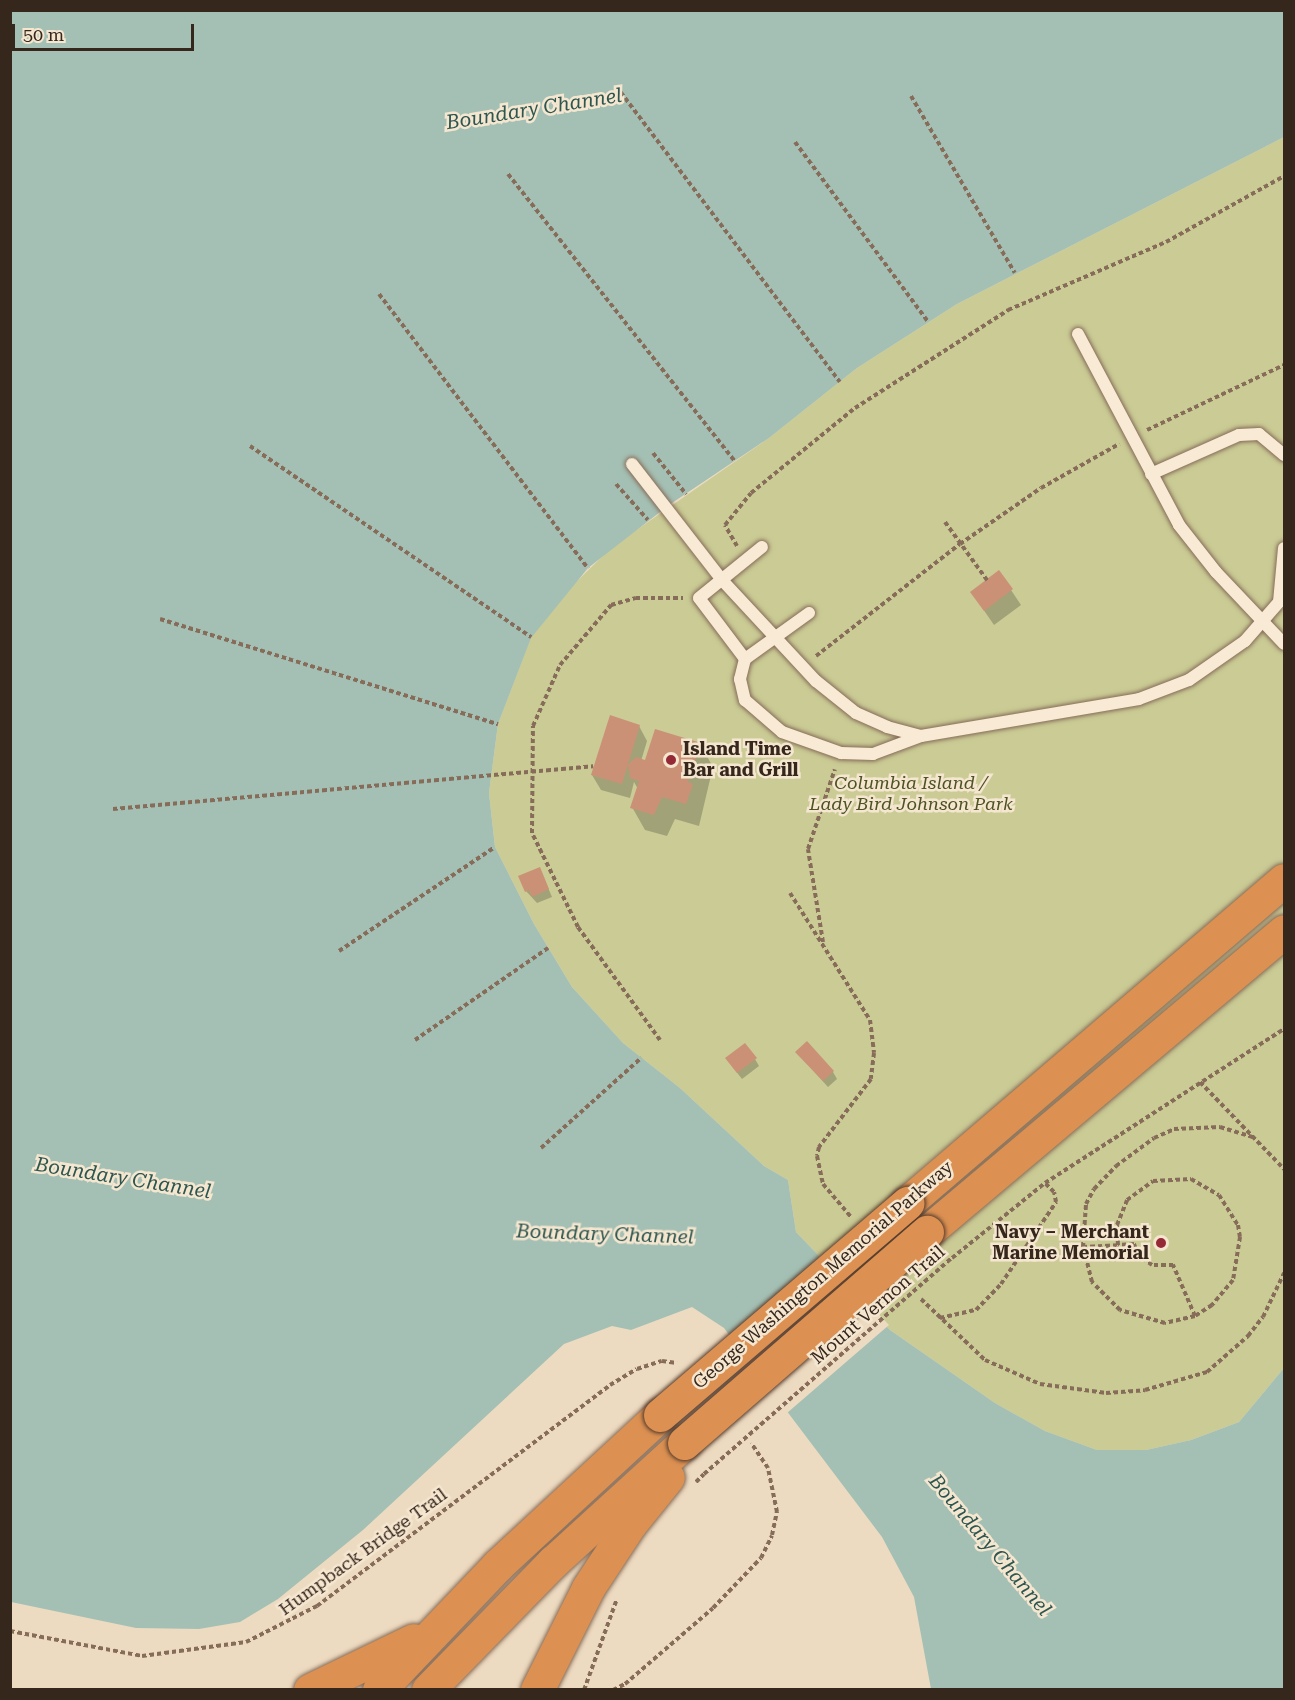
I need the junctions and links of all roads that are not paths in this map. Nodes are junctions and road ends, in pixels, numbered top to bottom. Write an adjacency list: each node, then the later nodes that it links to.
1 (1078, 334): 4 (lane)
2 (1284, 454): 4 (lane)
3 (632, 464): 7 (lane)
4 (1150, 474): 9 (lane)
5 (762, 547): 7 (lane)
6 (1284, 548): 9 (lane)
7 (722, 580): 10 (lane); 12 (lane)
8 (808, 613): 10 (lane)
9 (1263, 621): 11 (lane); 13 (lane)
10 (777, 635): 12 (lane); 13 (lane)
11 (1284, 644)
12 (746, 659): 13 (lane)
13 (921, 736)
14 (1284, 880): 17 (highway, George Washington Memorial Parkway, bridge)
15 (1284, 931): 16 (highway, George Washington Memorial Parkway, bridge)
16 (684, 1443): 20 (highway, George Washington Memorial Parkway); 21 (highway)
17 (434, 1629): 18 (highway); 19 (highway, George Washington Memorial Parkway)
18 (310, 1689)
19 (380, 1689)
20 (428, 1689)
21 (537, 1689)

